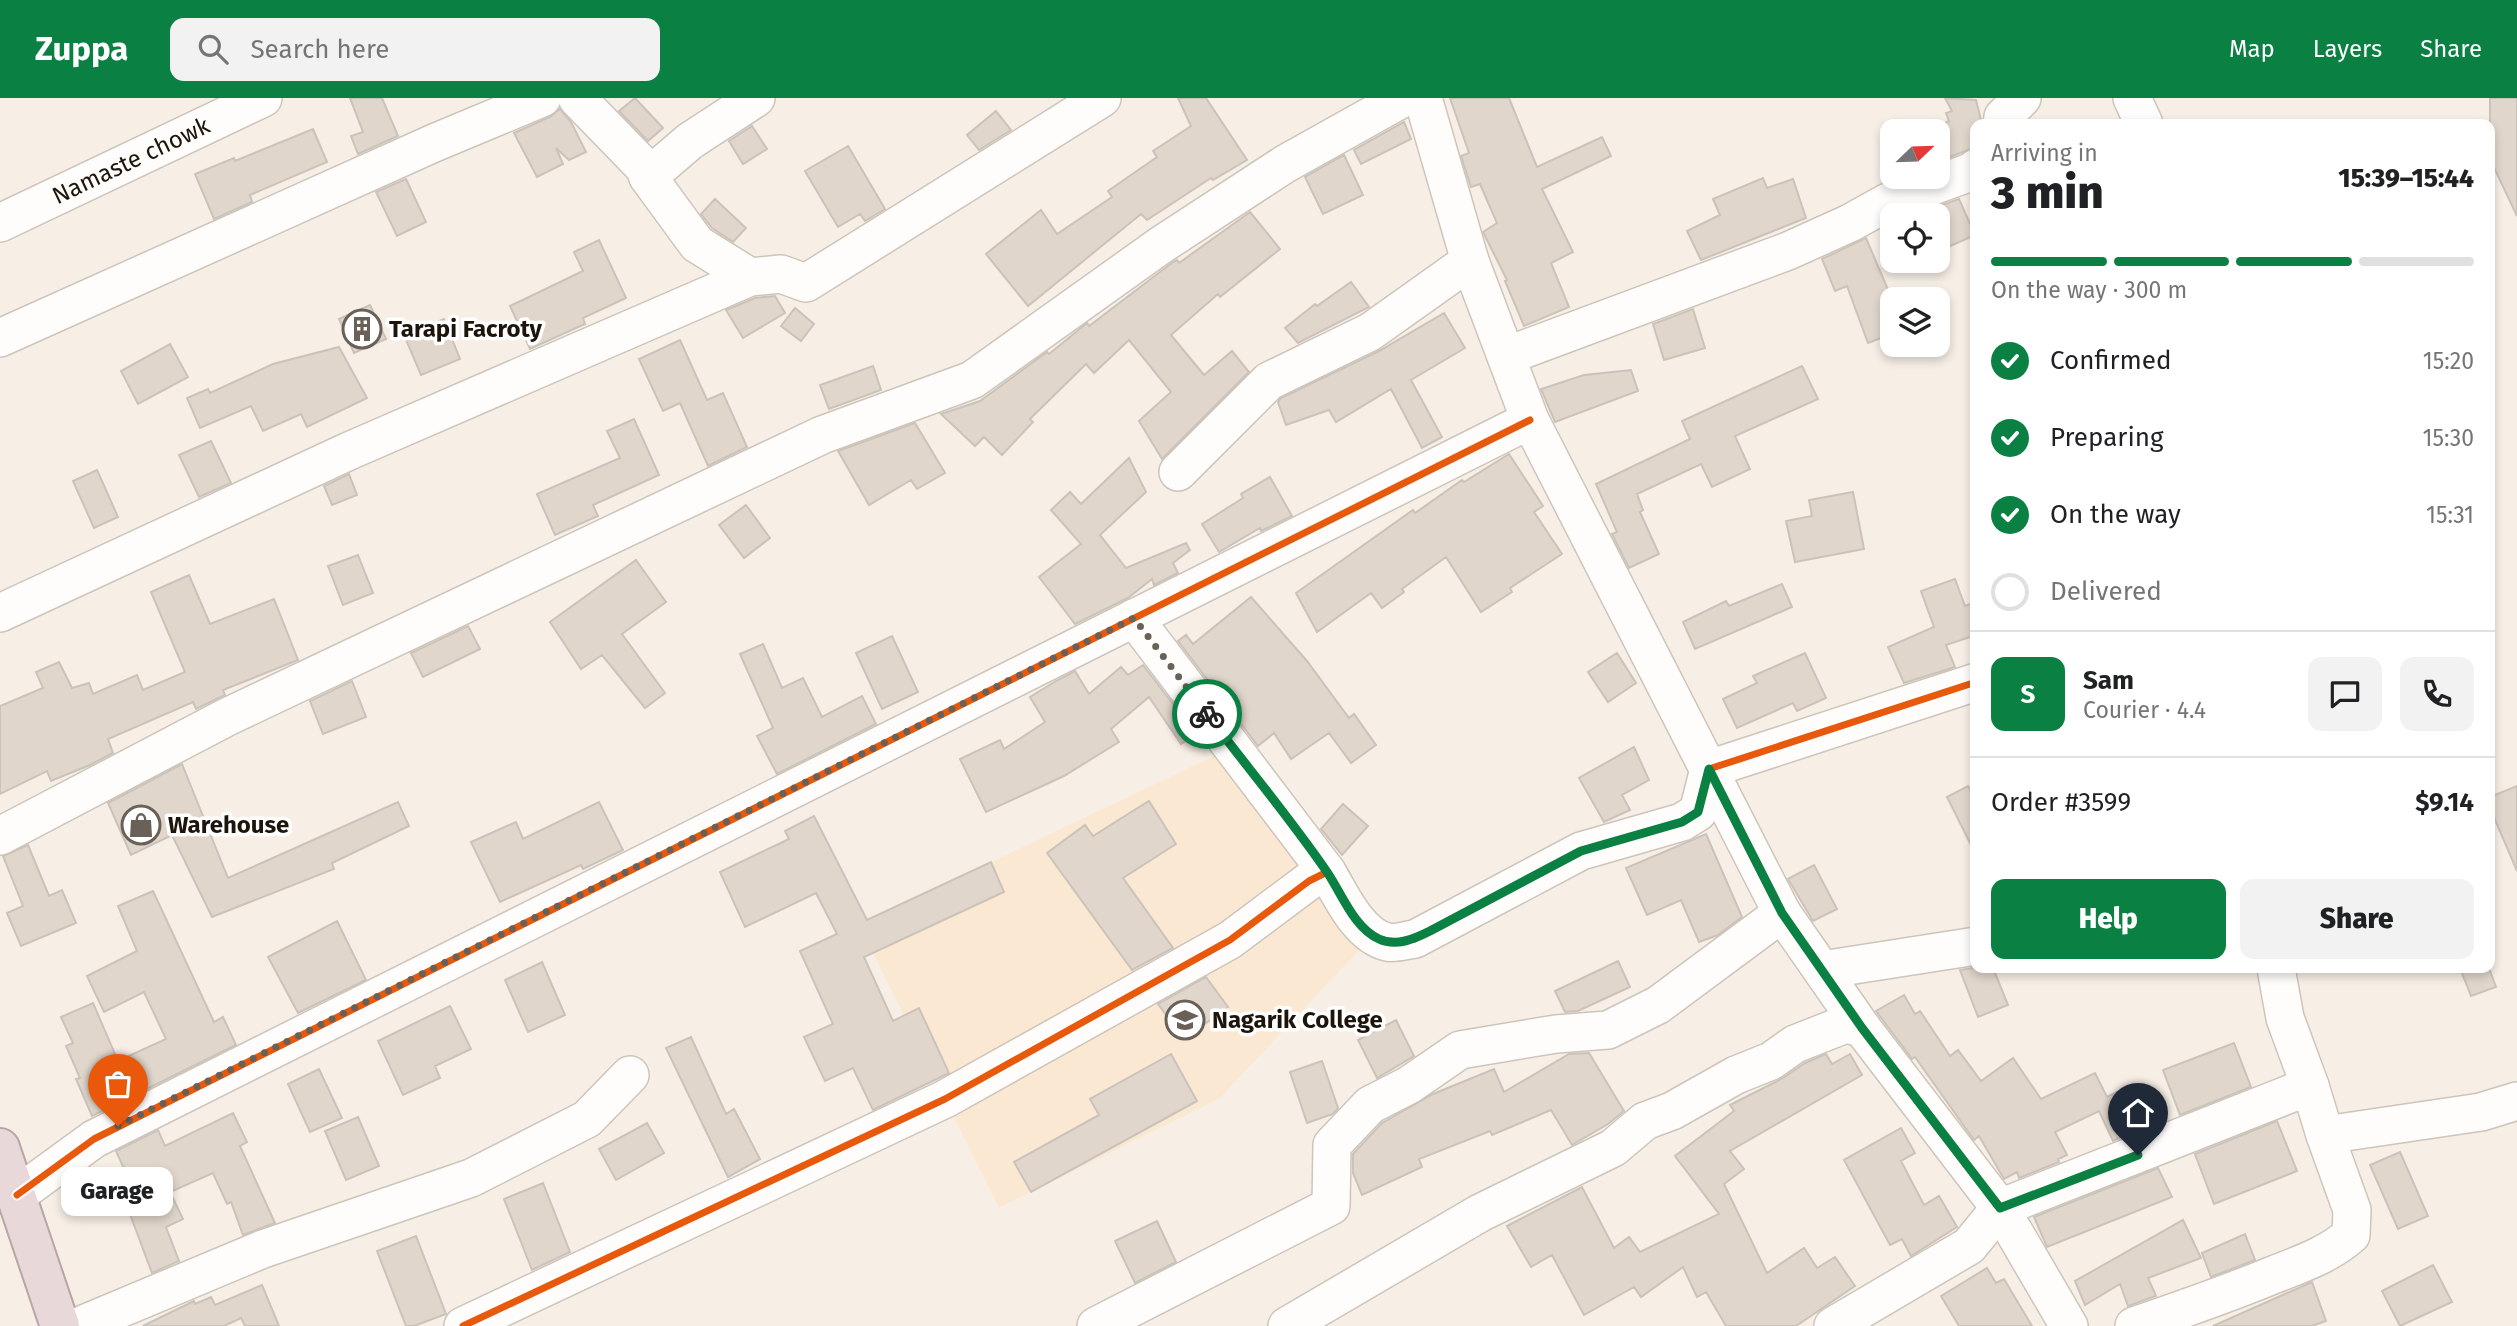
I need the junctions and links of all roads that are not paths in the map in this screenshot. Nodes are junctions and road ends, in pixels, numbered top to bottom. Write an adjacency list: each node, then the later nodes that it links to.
1 (263, 98): 14 (street, Namaste chowk)
2 (542, 98): 17 (street)
3 (577, 98): 13 (street)
4 (756, 98): 13 (street)
5 (1102, 98): 16 (street)
6 (1403, 98): 25 (street)
7 (1423, 98): 15 (street)
8 (2022, 98): 10 (street)
9 (2132, 98): 11 (street)
10 (2003, 119)
11 (2142, 119)
12 (1970, 172): 18 (street)
13 (648, 177): 16 (street)
14 (0, 223)
15 (1470, 261): 18 (street); 20 (street)
16 (750, 277): 21 (street)
17 (0, 338)
18 (1506, 356): 19 (street)
19 (1530, 420): 22 (street); 24 (street)
20 (1178, 472)
21 (0, 613)
22 (1134, 618): 26 (street); 37 (street)
23 (1970, 684): 24 (street)
24 (1709, 769): 26 (street); 27 (street)
25 (0, 836)
26 (1327, 872): 41 (street)
27 (1782, 913): 29 (street); 42 (street)
28 (1970, 947): 29 (street)
29 (1822, 970): 31 (street)
30 (2277, 973): 33 (street)
31 (1862, 1028): 38 (street); 43 (street)
32 (630, 1075): 40 (street)
33 (2311, 1086): 35 (street); 38 (street)
34 (2517, 1101): 35 (street)
35 (2325, 1135): 46 (street)
36 (0, 1148): 37 (highway)
37 (17, 1195): 39 (highway)
38 (2000, 1208): 44 (street); 45 (street)
39 (60, 1326)
40 (79, 1326)
41 (463, 1326)
42 (1096, 1326)
43 (1287, 1326)
44 (1833, 1326)
45 (2069, 1326)
46 (2134, 1326)

